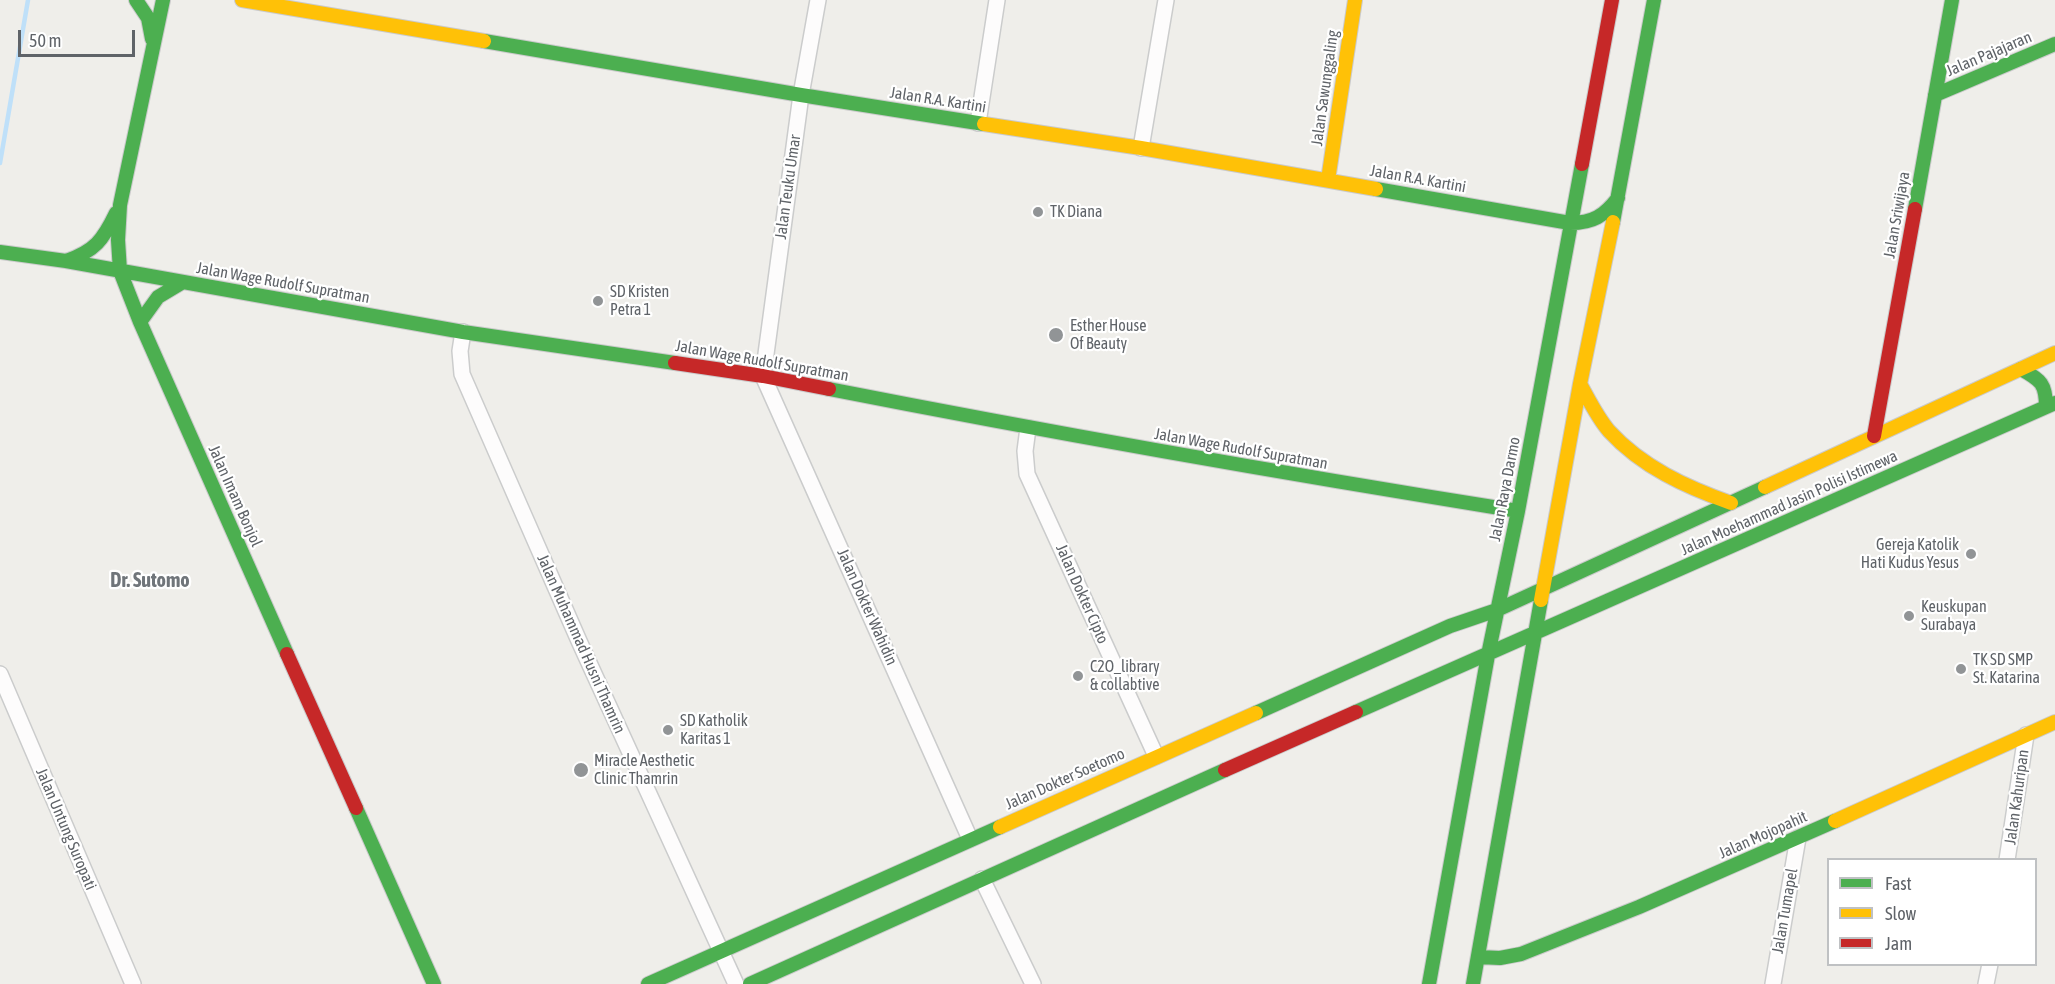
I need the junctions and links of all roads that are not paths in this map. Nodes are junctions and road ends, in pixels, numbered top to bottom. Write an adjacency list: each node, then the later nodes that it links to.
1 (136, 0): 12 (street)
2 (163, 0): 12 (street, Jalan Imam Bonjol)
3 (242, 0): 13 (street, Jalan R.A. Kartini)
4 (818, 0): 13 (street, Jalan Teuku Umar)
5 (997, 0): 15 (street)
6 (1166, 0): 16 (street)
7 (1355, 0): 17 (street, Jalan Sawunggaling)
8 (1612, 0): 20 (street, Jalan Raya Darmo)
9 (1654, 0): 18 (street)
10 (1952, 0): 14 (street, Jalan Sriwijaya)
11 (2055, 44): 14 (street, Jalan Pajajaran)
12 (153, 46): 19 (street, Jalan Imam Bonjol)
13 (801, 95): 15 (street, Jalan R.A. Kartini); 29 (street, Jalan Teuku Umar)
14 (1935, 95): 33 (street, Jalan Sriwijaya)
15 (978, 123): 16 (street, Jalan R.A. Kartini)
16 (1141, 148): 17 (street, Jalan R.A. Kartini)
17 (1328, 180): 20 (street, Jalan R.A. Kartini)
18 (1618, 198): 20 (street, Jalan R.A. Kartini); 30 (street)
19 (120, 205): 22 (street); 23 (street, Jalan Imam Bonjol)
20 (1570, 223): 35 (street, Jalan Raya Darmo)
21 (0, 252): 22 (street, Jalan Wage Rudolf Supratman)
22 (66, 261): 23 (street, Jalan Wage Rudolf Supratman)
23 (120, 271): 24 (street, Jalan Wage Rudolf Supratman); 25 (street, Jalan Imam Bonjol)
24 (183, 282): 25 (street); 26 (street, Jalan Wage Rudolf Supratman)
25 (140, 322): 52 (street, Jalan Imam Bonjol)
26 (463, 332): 29 (street, Jalan Wage Rudolf Supratman); 48 (street, Jalan Muhammad Husni Thamrin)
27 (2055, 353): 28 (street, Jalan Moehammad Jasin Polisi Istimewa)
28 (2021, 369): 31 (street); 33 (street, Jalan Moehammad Jasin Polisi Istimewa)
29 (763, 376): 32 (street, Jalan Wage Rudolf Supratman); 45 (street, Jalan Dokter Wahidin)
30 (1580, 384): 34 (street); 36 (street)
31 (2050, 405): 38 (street, Jalan Moehammad Jasin Polisi Istimewa)
32 (1028, 428): 35 (street, Jalan Wage Rudolf Supratman); 43 (street, Jalan Dokter Cipto)
33 (1874, 436): 34 (street, Jalan Moehammad Jasin Polisi Istimewa)
34 (1731, 503): 36 (street, Jalan Moehammad Jasin Polisi Istimewa)
35 (1518, 511): 37 (street, Jalan Raya Darmo)
36 (1544, 589): 37 (street, Jalan Moehammad Jasin Polisi Istimewa); 38 (street)
37 (1497, 610): 39 (street, Jalan Raya Darmo); 43 (street, Jalan Dokter Soetomo)
38 (1537, 634): 39 (street, Jalan Moehammad Jasin Polisi Istimewa); 49 (street)
39 (1488, 655): 47 (street); 57 (street, Jalan Raya Darmo)
40 (0, 674): 51 (street, Jalan Untung Suropati)
41 (2055, 722): 42 (street, Jalan Mojopahit)
42 (2026, 735): 44 (street, Jalan Mojopahit); 46 (street, Jalan Kahuripan)
43 (1156, 756): 45 (street, Jalan Dokter Soetomo)
44 (1798, 838): 49 (street, Jalan Mojopahit); 59 (street, Jalan Tumapel)
45 (970, 839): 48 (street, Jalan Dokter Soetomo)
46 (2007, 858)
47 (982, 879): 55 (street); 56 (street)
48 (721, 952): 53 (street, Jalan Dokter Soetomo); 54 (street, Jalan Muhammad Husni Thamrin)
49 (1478, 957): 58 (street)
50 (1990, 966): 60 (street)
51 (133, 984)
52 (434, 984)
53 (648, 984)
54 (736, 984)
55 (750, 984)
56 (1033, 984)
57 (1429, 984)
58 (1473, 984)
59 (1773, 984)
60 (1986, 984)

